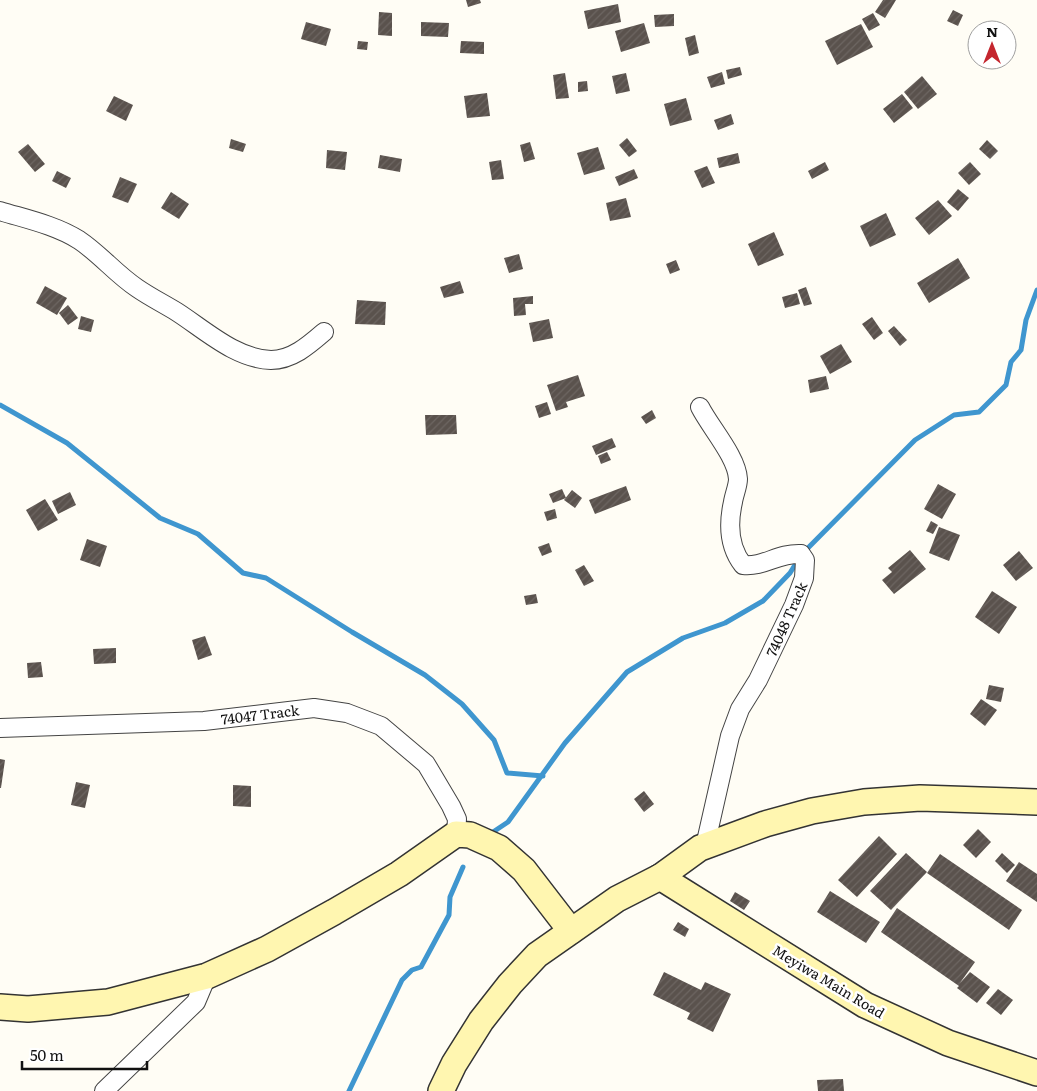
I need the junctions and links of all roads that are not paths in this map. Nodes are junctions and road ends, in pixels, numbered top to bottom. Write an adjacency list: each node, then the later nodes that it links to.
1 (0, 210): 2 (street)
2 (324, 332)
3 (700, 407): 7 (street, 74048 Track)
4 (0, 728): 6 (street, 74047 Track)
5 (1037, 802): 7 (street)
6 (463, 834): 9 (street); 10 (street)
7 (706, 846): 8 (street)
8 (660, 877): 9 (street); 12 (street, Meyiwa Main Road)
9 (571, 931): 14 (street)
10 (207, 976): 11 (street); 13 (street)
11 (0, 1006)
12 (1037, 1073)
13 (104, 1091)
14 (441, 1091)

